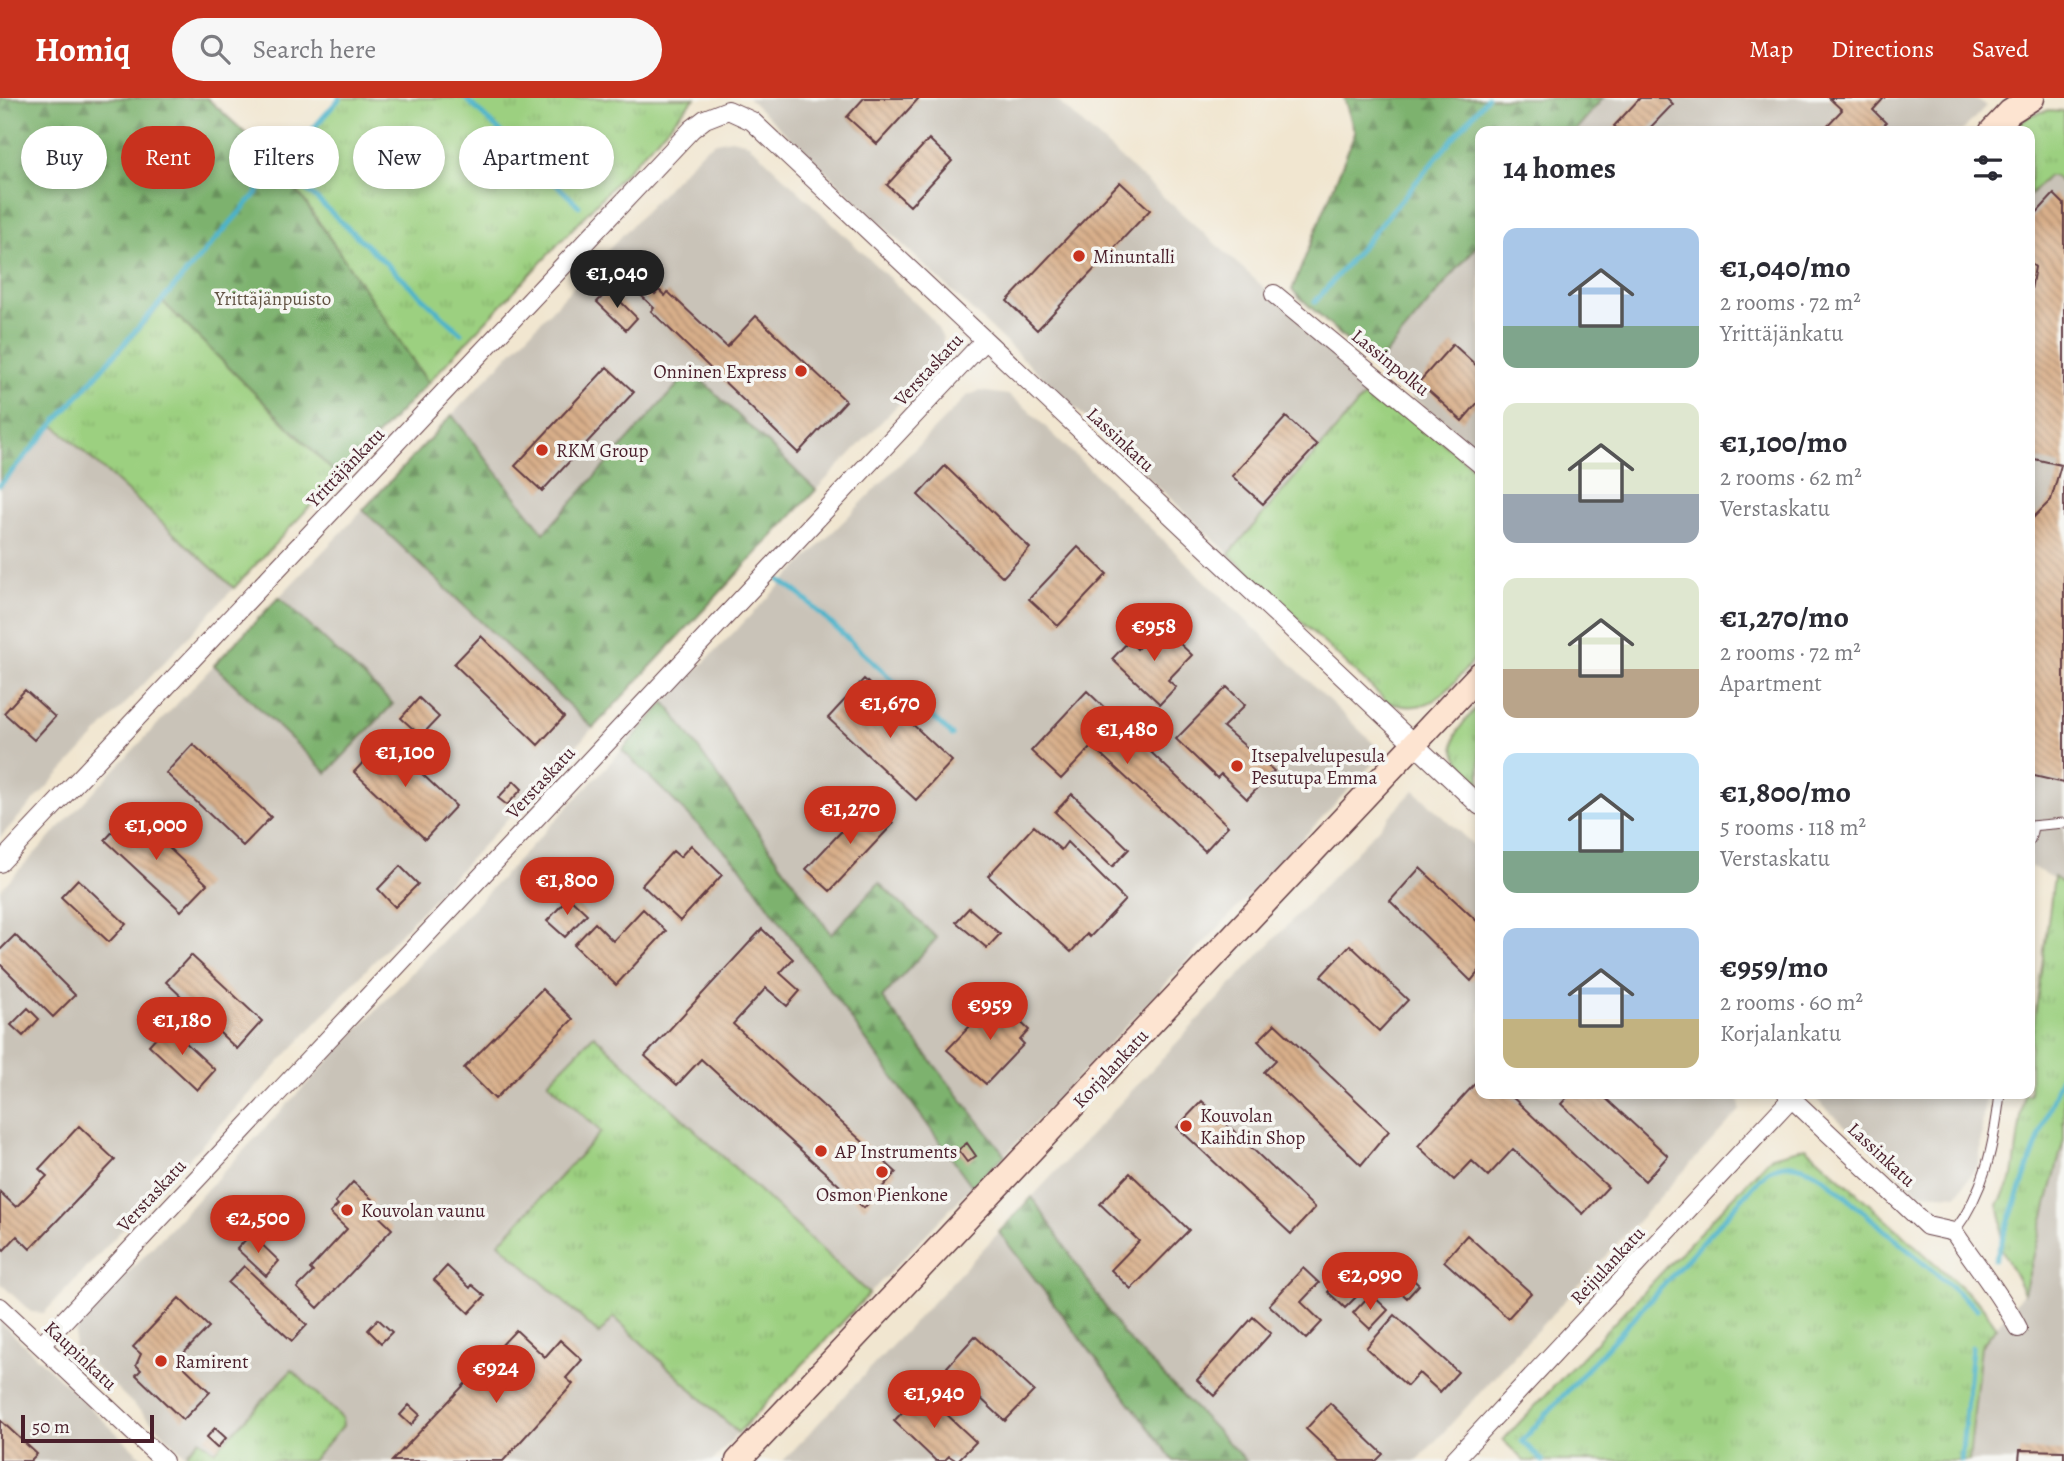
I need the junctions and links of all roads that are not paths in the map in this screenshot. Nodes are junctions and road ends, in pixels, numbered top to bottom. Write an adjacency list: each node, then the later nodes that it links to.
1 (2032, 98): 3 (street)
2 (728, 110): 5 (street, Lassinkatu); 12 (street, Yrittäjänkatu)
3 (1997, 126)
4 (1274, 293): 6 (street, Lassinpolku)
5 (984, 341): 8 (street, Lassinkatu); 19 (street, Verstaskatu)
6 (1475, 460)
7 (1475, 679): 8 (street, Korjalankatu)
8 (1415, 744): 9 (street, Lassinkatu); 21 (street, Korjalankatu)
9 (1475, 801)
10 (2064, 822): 11 (lane)
11 (2035, 826)
12 (0, 863)
13 (1786, 1099): 22 (street, Reijulankatu)
14 (1792, 1099): 16 (street, Lassinkatu)
15 (1999, 1099): 16 (lane)
16 (1954, 1232): 18 (street)
17 (0, 1307): 19 (street, Kaupinkatu)
18 (2018, 1328)
19 (41, 1345): 20 (street, Kaupinkatu)
20 (164, 1461)
21 (738, 1461)
22 (1453, 1461)

